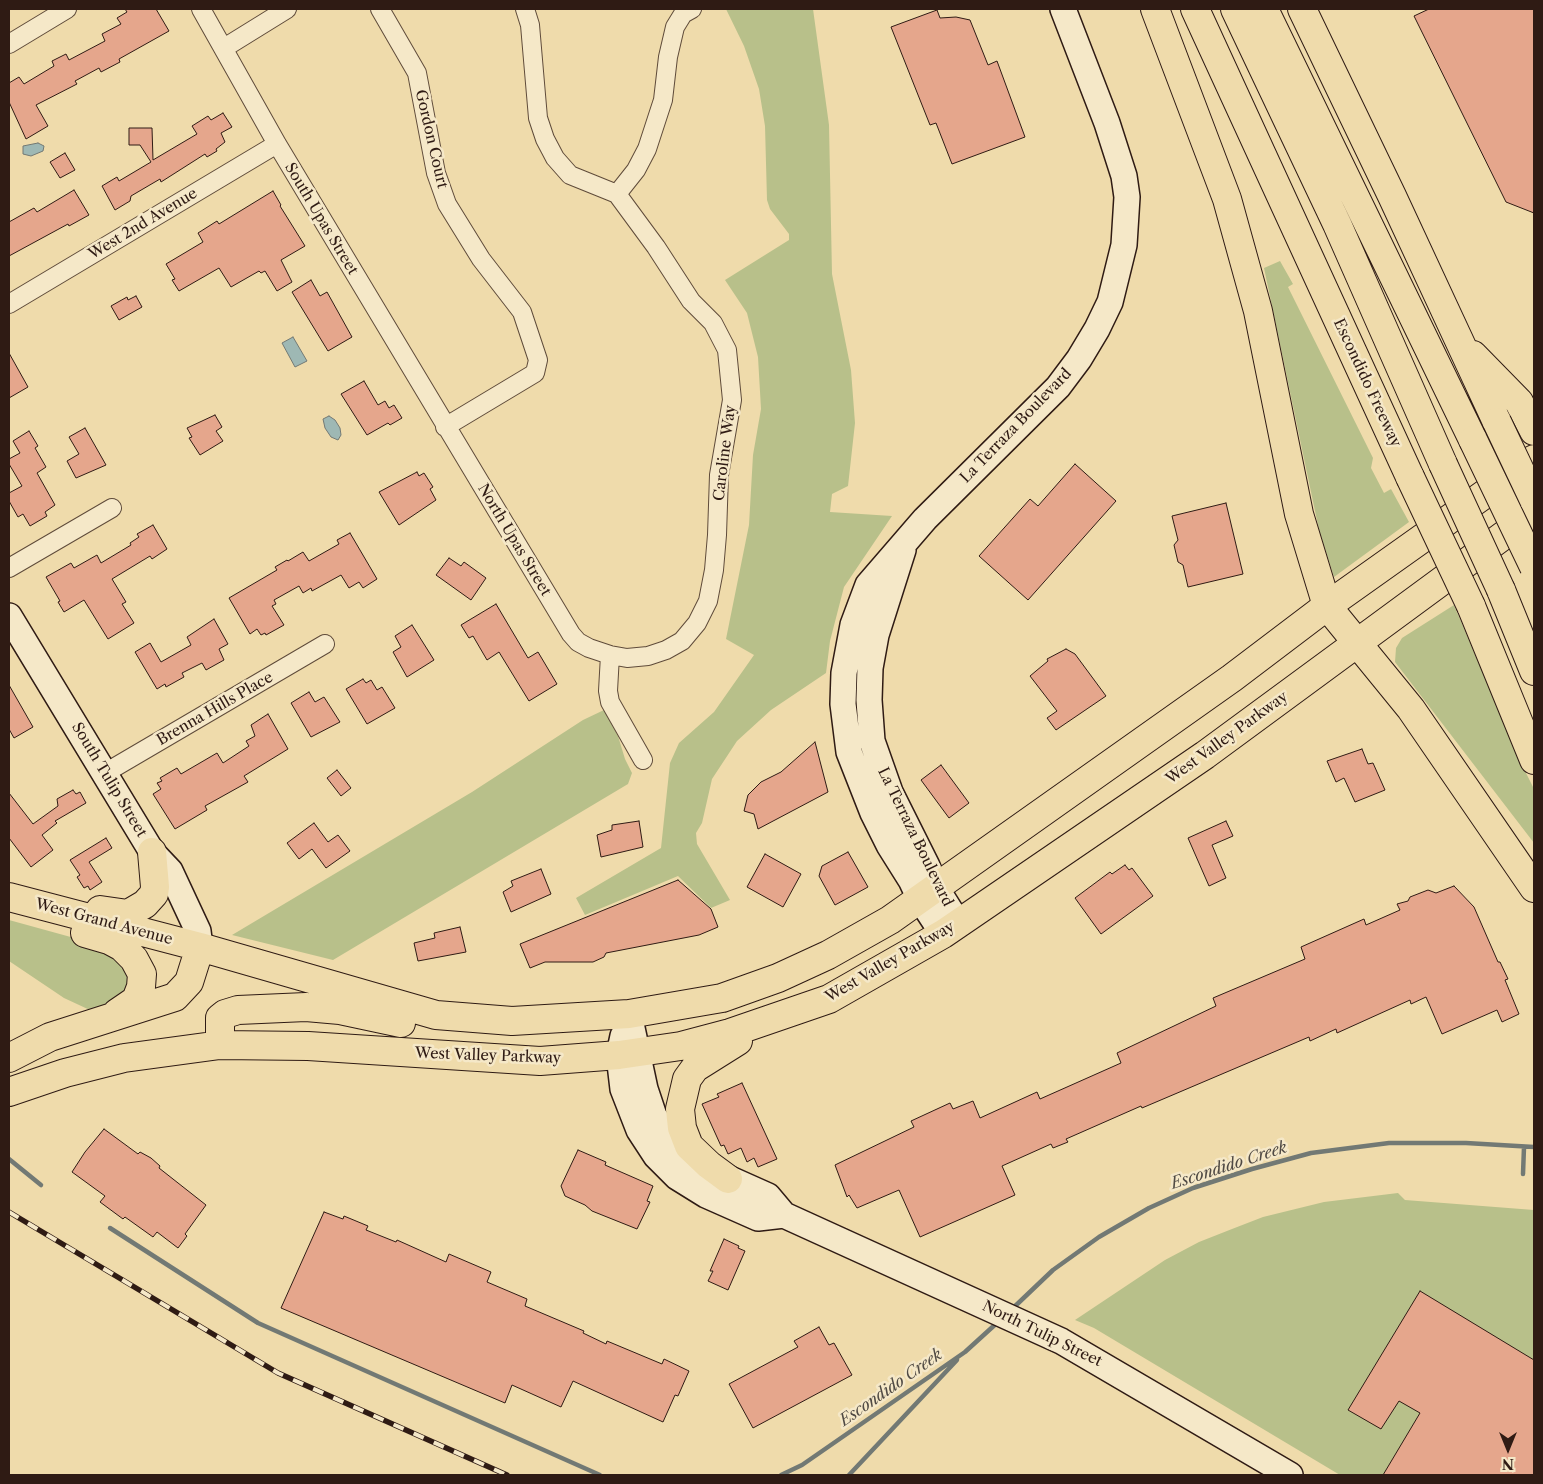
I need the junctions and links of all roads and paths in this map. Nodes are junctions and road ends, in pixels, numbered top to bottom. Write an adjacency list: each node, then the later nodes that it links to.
1 (67, 9): 13 (street)
2 (201, 9): 14 (street, South Upas Street)
3 (287, 9): 14 (street)
4 (380, 9): 19 (street, Gordon Court)
5 (525, 9): 16 (street)
6 (692, 9): 16 (street)
7 (1063, 9): 40 (street, La Terraza Boulevard)
8 (1155, 9): 27 (main road)
9 (1195, 9): 36 (main road, Escondido Freeway, bridge)
10 (1235, 9): 32 (main road, bridge)
11 (1264, 9): 26 (main road, bridge)
12 (1302, 9): 18 (main road)
13 (9, 44)
14 (224, 48): 15 (street, South Upas Street)
15 (277, 144): 17 (street, West 2nd Avenue); 19 (street, South Upas Street)
16 (617, 194): 33 (street, Caroline Way)
17 (9, 304)
18 (1458, 339): 20 (main road); 22 (main road, bridge)
19 (445, 427): 31 (street, North Upas Street)
20 (1534, 431)
21 (1534, 459): 27 (main road)
22 (1534, 500)
23 (112, 508): 25 (street)
24 (1534, 513): 29 (main road, West Valley Parkway)
25 (9, 568)
26 (1534, 568)
27 (1328, 606): 29 (main road); 40 (main road)
28 (9, 616): 37 (street, South Tulip Street)
29 (1358, 642): 39 (main road); 42 (main road, West Valley Parkway)
30 (325, 644): 37 (street, Brenna Hills Place)
31 (589, 648): 33 (street, Caroline Way)
32 (1529, 652): 34 (main road)
33 (610, 654): 35 (street)
34 (1534, 671)
35 (643, 760)
36 (1534, 760)
37 (105, 773): 38 (street, South Tulip Street)
38 (152, 852): 41 (main road); 43 (street, South Tulip Street)
39 (1534, 888)
40 (928, 893): 42 (street, La Terraza Boulevard); 45 (main road)
41 (12, 903): 43 (main road, West Grand Avenue); 44 (main road)
42 (951, 928): 46 (main road, West Valley Parkway)
43 (200, 947): 44 (main road); 47 (main road)
44 (116, 1014): 50 (main road)
45 (629, 1014): 47 (main road); 49 (street, North Tulip Street)
46 (776, 1019): 49 (main road, West Valley Parkway); 52 (main road)
47 (512, 1021): 48 (main road)
48 (220, 1045): 49 (main road, West Valley Parkway); 51 (main road, West Valley Parkway)
49 (628, 1054): 52 (street, North Tulip Street); 53 (street, North Tulip Street)
50 (9, 1058)
51 (9, 1092)
52 (728, 1179): 53 (street, North Tulip Street)
53 (784, 1215): 54 (street, North Tulip Street)
54 (1290, 1475)

